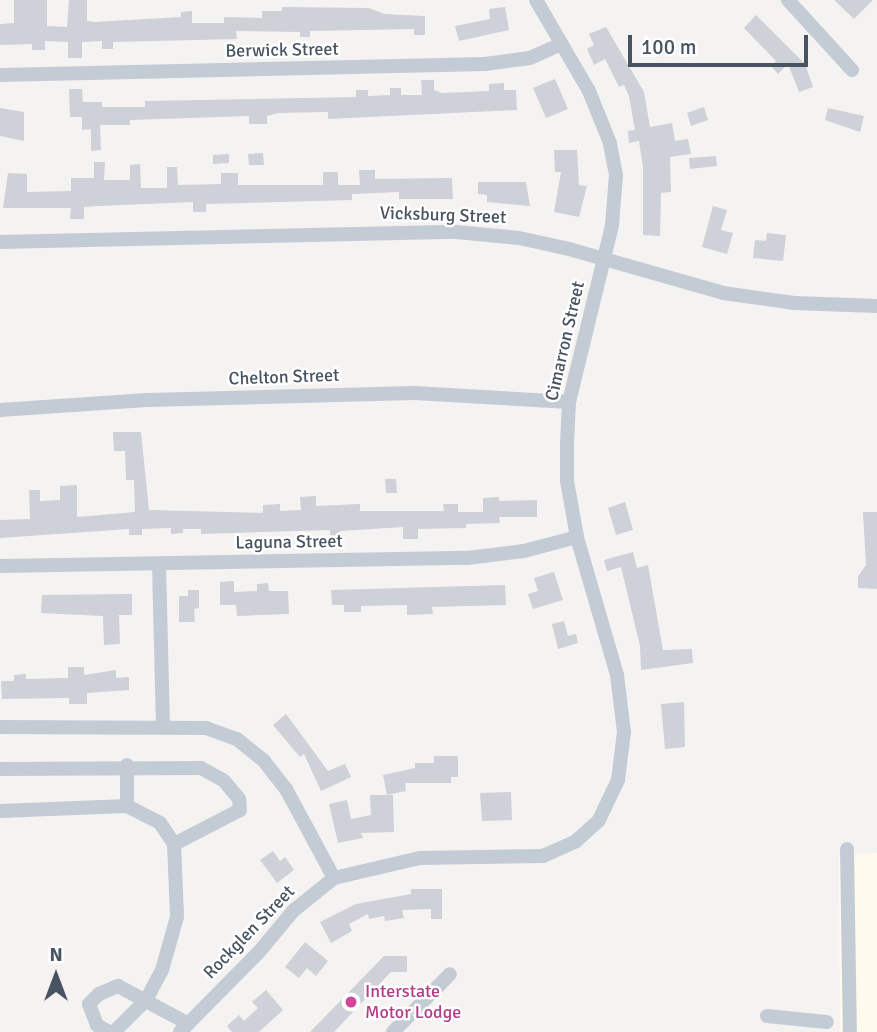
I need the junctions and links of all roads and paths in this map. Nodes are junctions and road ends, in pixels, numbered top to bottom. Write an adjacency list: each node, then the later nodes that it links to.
1 (536, 0): 3 (street, Cimarron Street)
2 (788, 0): 4 (street)
3 (561, 44): 5 (street, Berwick Street); 7 (street, Cimarron Street)
4 (852, 70)
5 (0, 75)
6 (0, 242): 7 (street, Vicksburg Street)
7 (604, 259): 8 (street, Vicksburg Street); 9 (street, Cimarron Street)
8 (877, 306)
9 (569, 402): 10 (street, Chelton Street); 11 (street, Cimarron Street)
10 (0, 410)
11 (577, 537): 12 (street, Laguna Street); 21 (street, Cimarron Street)
12 (159, 564): 13 (street, Laguna Street); 14 (street)
13 (0, 566)
14 (163, 726): 15 (street); 23 (street)
15 (0, 727)
16 (127, 765): 17 (street); 18 (street); 20 (street)
17 (0, 769)
18 (127, 806): 19 (street); 20 (street)
19 (0, 811)
20 (174, 844): 25 (street)
21 (561, 848): 23 (street, Rockglen Street)
22 (847, 849): 28 (street)
23 (334, 878): 29 (street, Rockglen Street)
24 (450, 974): 31 (street)
25 (146, 1000): 29 (street); 30 (street); 30 (street)
26 (766, 1016): 27 (street)
27 (826, 1027): 28 (street)
28 (850, 1027)
29 (183, 1028)
30 (111, 1032)
31 (393, 1032)

